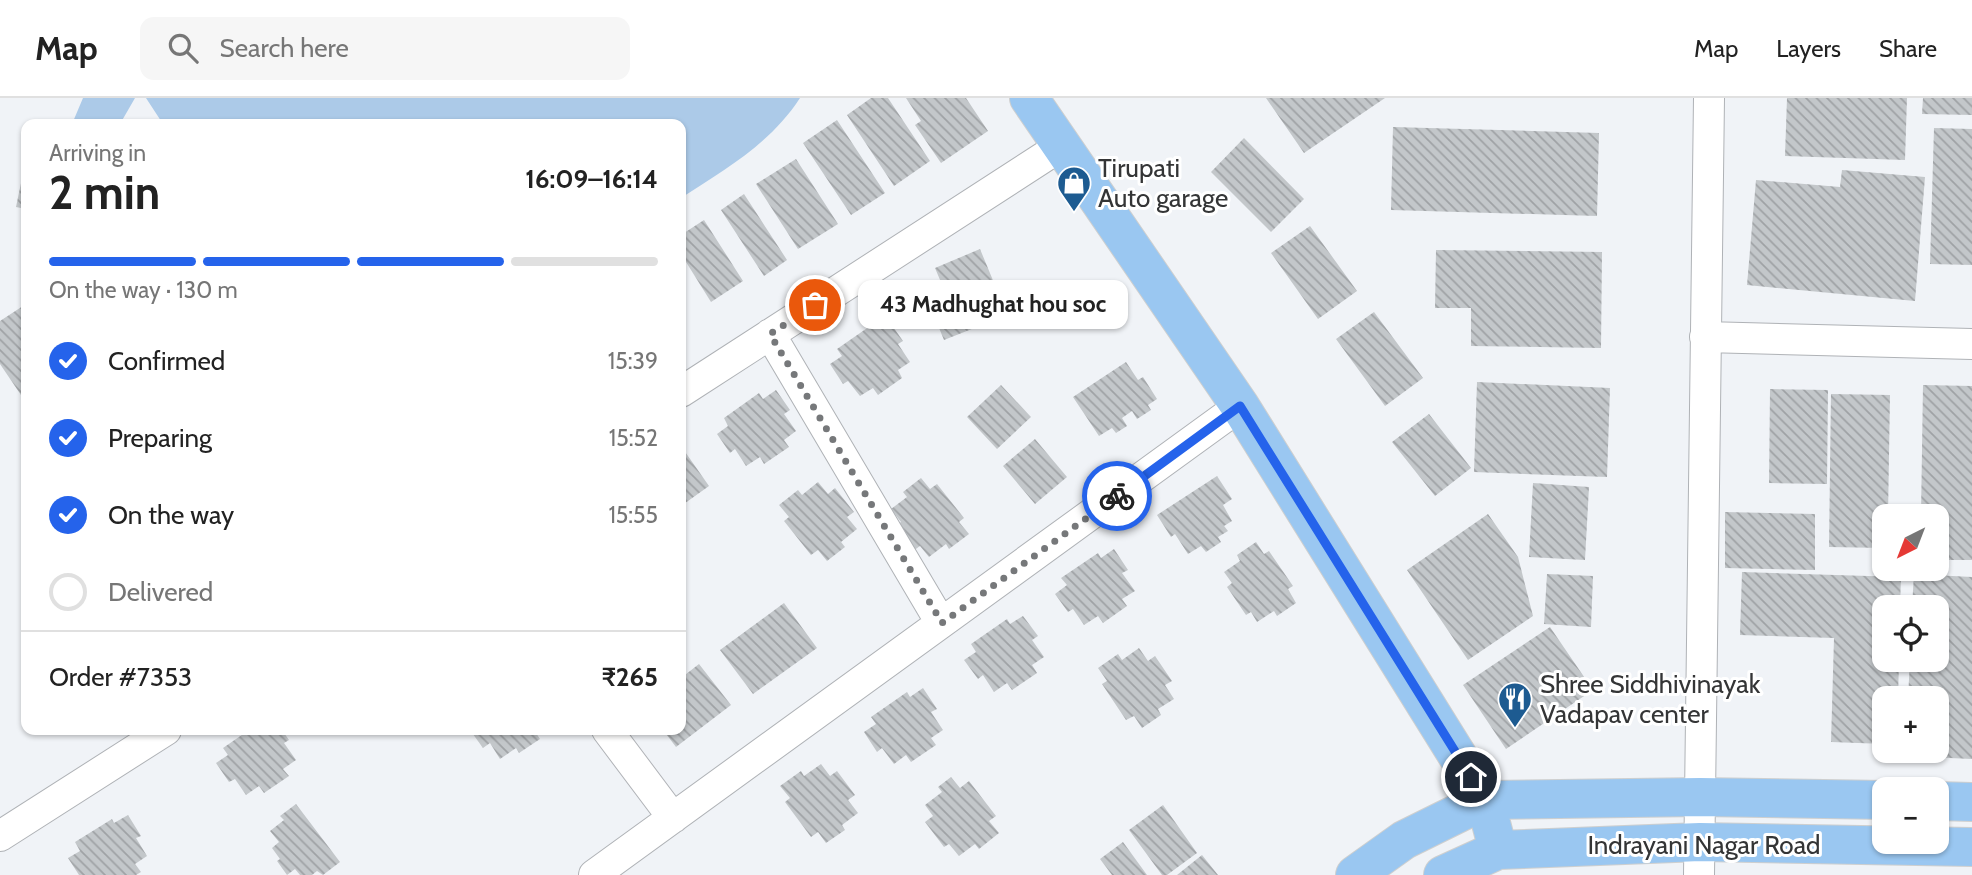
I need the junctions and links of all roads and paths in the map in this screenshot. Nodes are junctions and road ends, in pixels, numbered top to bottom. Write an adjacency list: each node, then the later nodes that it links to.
1 (1029, 98): 3 (main road)
2 (1709, 98): 5 (street)
3 (1061, 146): 4 (street); 8 (main road)
4 (770, 334): 7 (street); 9 (street)
5 (1705, 337): 6 (street); 12 (street)
6 (1972, 344)
7 (686, 389)
8 (1240, 406): 9 (street); 13 (main road)
9 (942, 623): 17 (street)
10 (158, 735): 18 (street)
11 (611, 735): 17 (street)
12 (1700, 797): 13 (main road, Indrayani Nagar Road); 14 (main road, Indrayani Nagar Road); 21 (street)
13 (1485, 800): 20 (main road); 23 (main road)
14 (1872, 800)
15 (1949, 801): 16 (main road)
16 (1972, 802)
17 (673, 818): 22 (street)
18 (0, 836)
19 (1972, 847): 21 (main road, Indrayani Nagar Road)
20 (1497, 850): 21 (main road, Indrayani Nagar Road); 24 (main road, Indrayani Nagar Road)
21 (1699, 858)
22 (594, 875)
23 (1355, 875)
24 (1443, 875)

